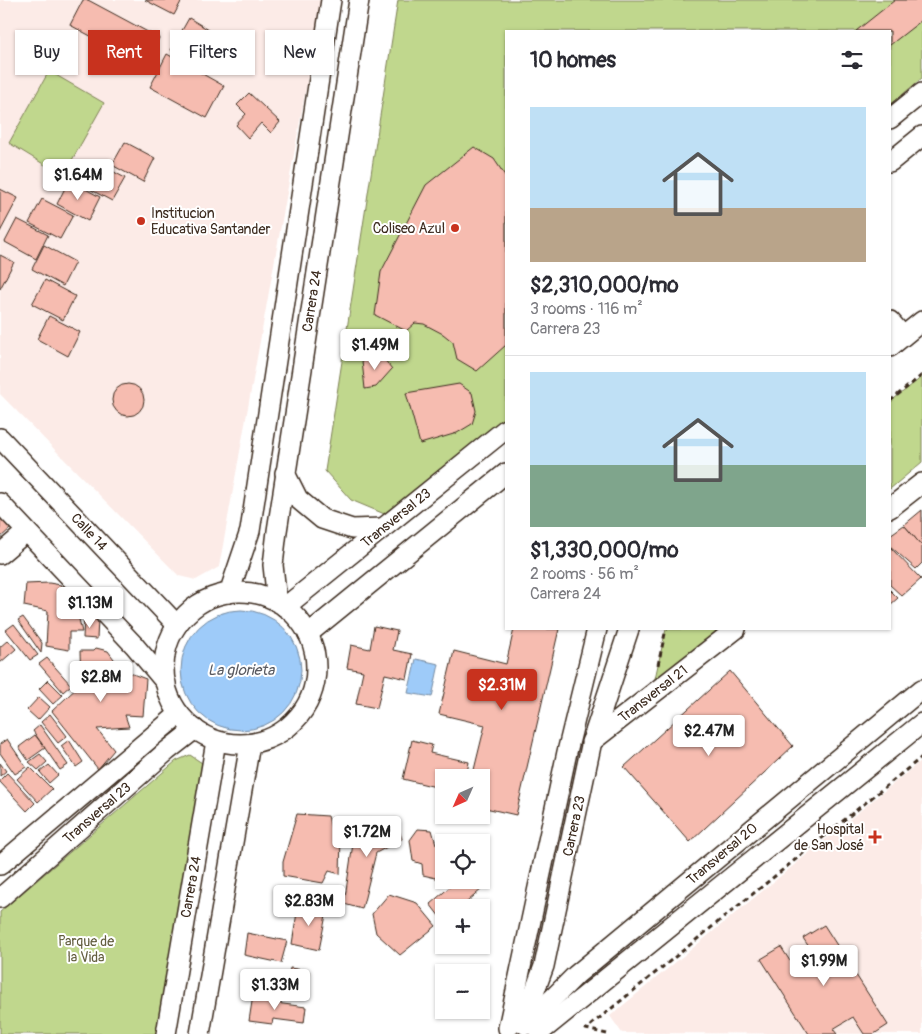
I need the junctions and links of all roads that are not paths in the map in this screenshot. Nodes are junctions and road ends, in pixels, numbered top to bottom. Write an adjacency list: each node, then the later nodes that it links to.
1 (331, 0): 3 (street, Carrera 24)
2 (359, 0): 5 (street, Carrera 24)
3 (326, 30)
4 (334, 59): 5 (street)
5 (350, 60): 16 (street, Carrera 24)
6 (319, 75): 24 (street, Carrera 24)
7 (922, 93): 8 (street)
8 (891, 118)
9 (922, 136): 10 (street)
10 (891, 161)
11 (922, 321): 13 (street)
12 (891, 324): 13 (street)
13 (896, 342)
14 (505, 429): 21 (street, Transversal 23)
15 (0, 438): 26 (street, Calle 14)
16 (286, 473): 21 (street); 25 (street, Carrera 24)
17 (505, 474): 30 (street)
18 (922, 484): 20 (street)
19 (0, 503): 22 (street)
20 (891, 507)
21 (383, 528): 25 (street, Transversal 23)
22 (26, 532): 23 (street); 31 (street)
23 (0, 554)
24 (229, 593): 25 (street); 26 (street)
25 (281, 604): 30 (street)
26 (177, 626): 31 (street)
27 (597, 630): 39 (street, Carrera 23)
28 (629, 630): 37 (street, Carrera 23)
29 (735, 630): 37 (street, Transversal 21)
30 (308, 634): 38 (street)
31 (166, 683): 33 (street)
32 (922, 688): 42 (street, Transversal 20)
33 (179, 714): 35 (street); 40 (street, Transversal 23)
34 (922, 723): 42 (street, Transversal 20)
35 (195, 729): 36 (street); 41 (street, Transversal 23)
36 (216, 741): 38 (street); 43 (street, Carrera 24)
37 (592, 742): 39 (street, Transversal 21); 42 (street, Carrera 23)
38 (250, 744): 44 (street)
39 (566, 752): 42 (street, Carrera 23)
40 (0, 864)
41 (0, 898)
42 (523, 1030)
43 (166, 1034)
44 (200, 1034)

